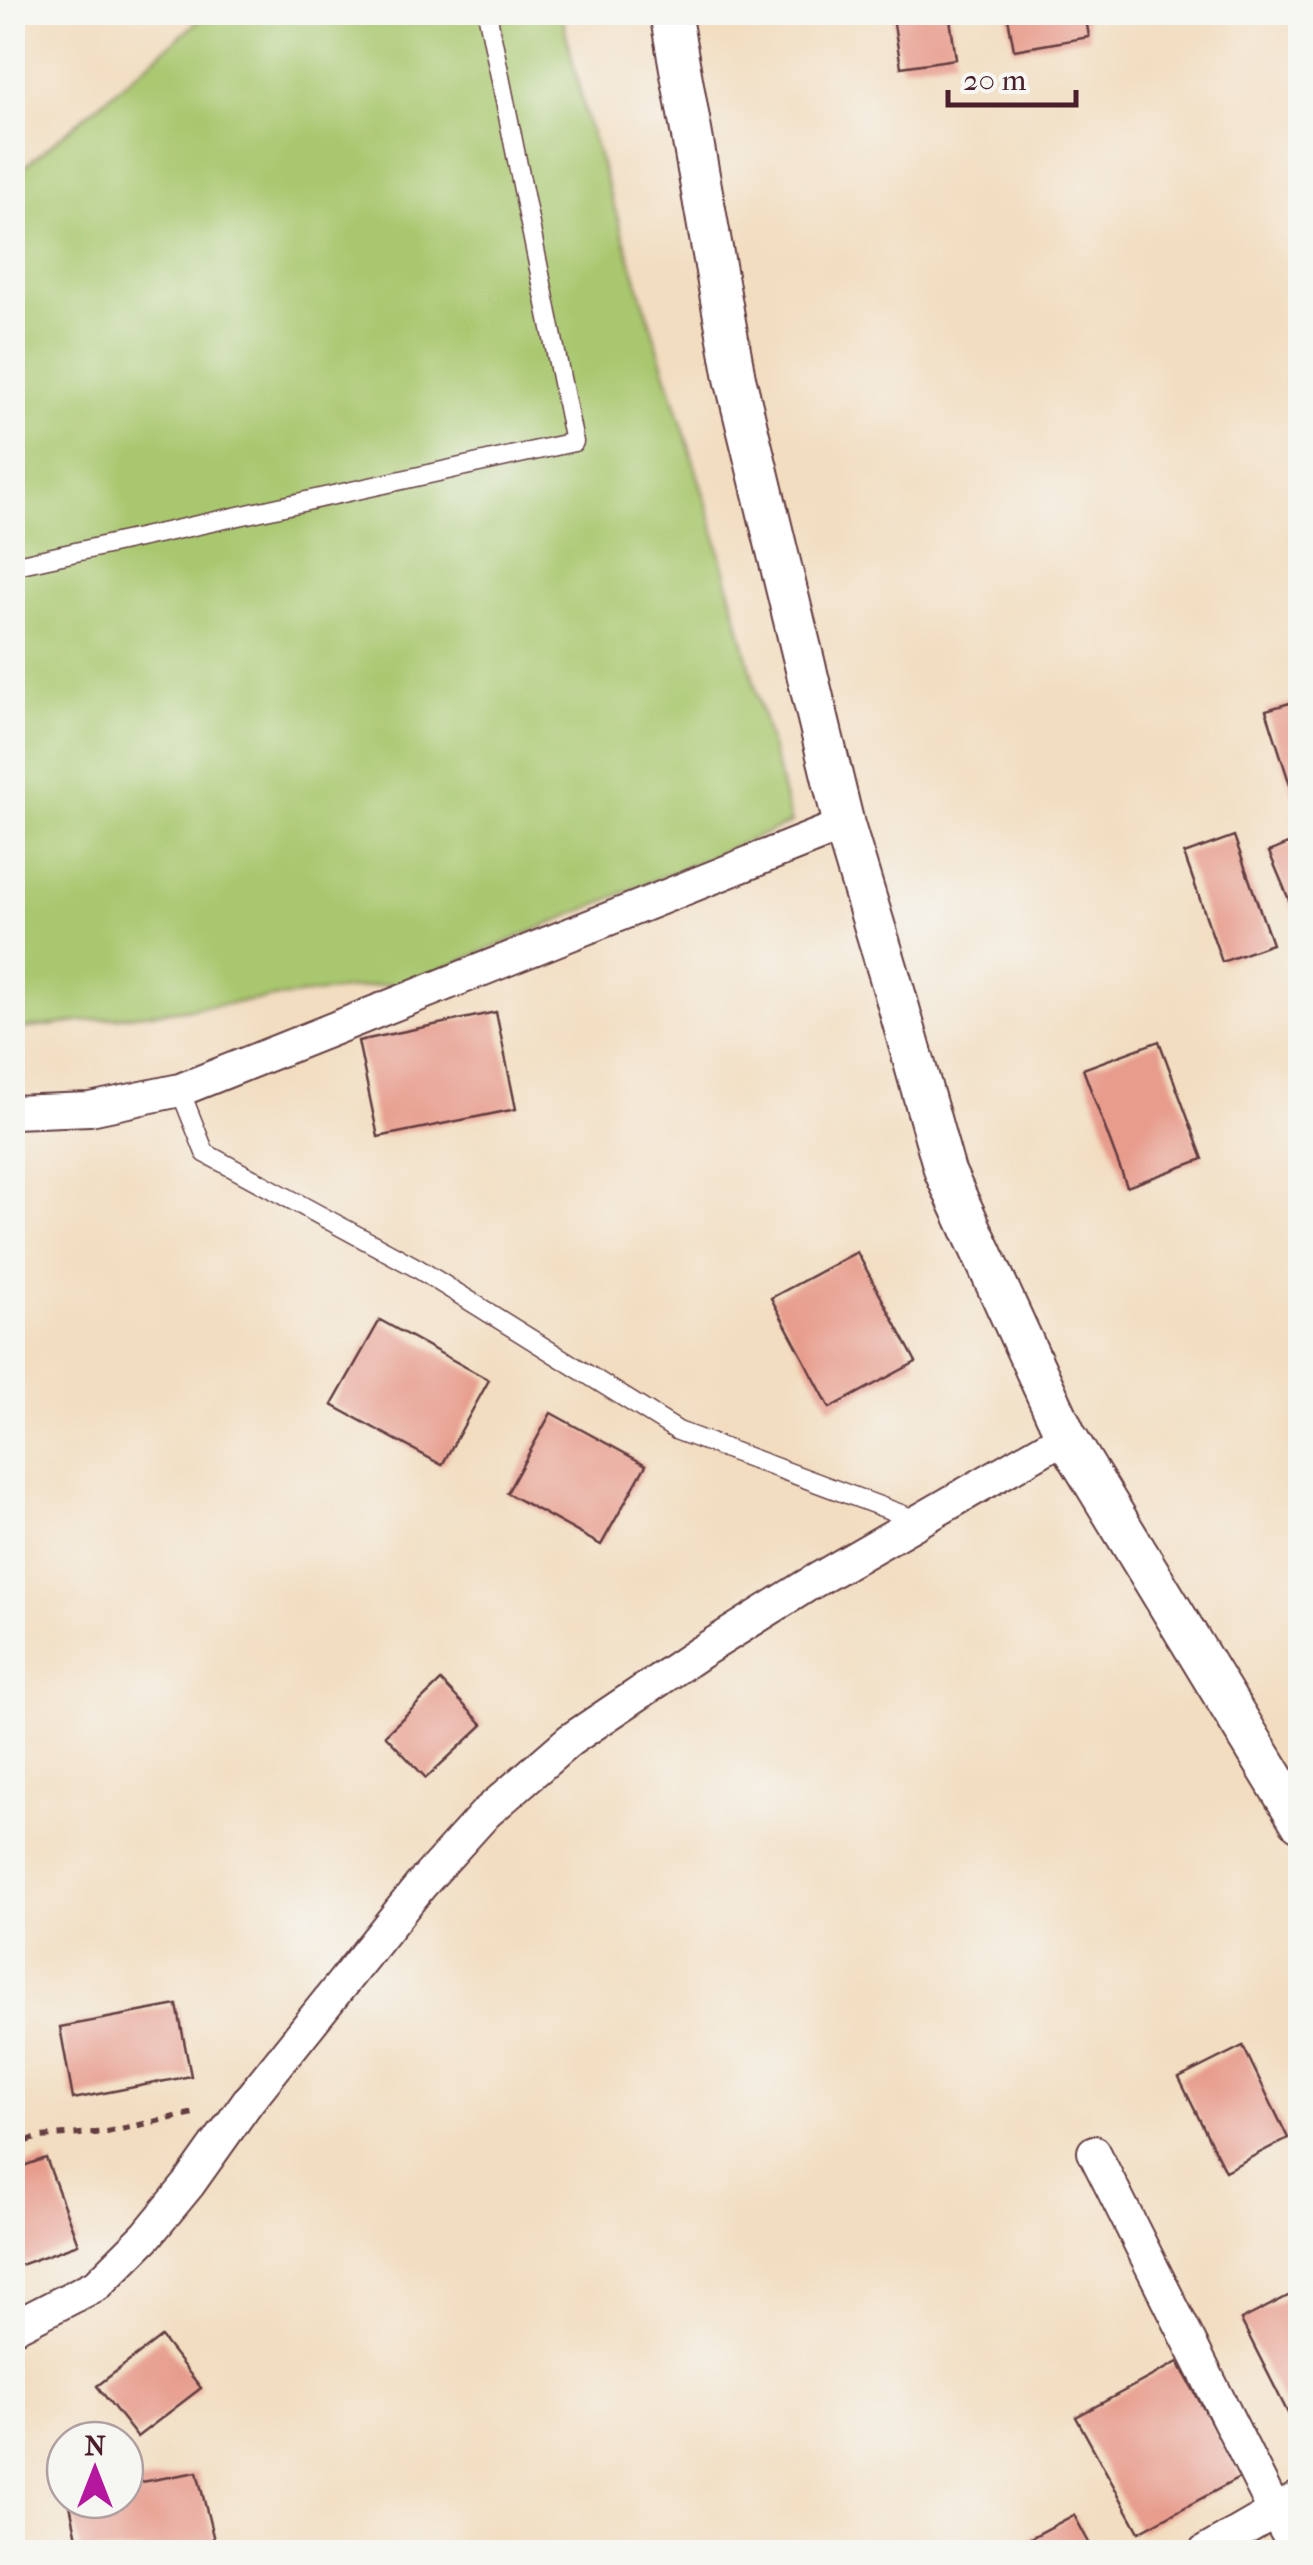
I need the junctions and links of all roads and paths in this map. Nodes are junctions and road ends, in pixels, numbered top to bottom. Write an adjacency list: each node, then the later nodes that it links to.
1 (487, 12): 3 (lane)
2 (670, 12): 4 (street)
3 (12, 566)
4 (844, 825): 5 (street); 7 (street)
5 (180, 1090): 6 (street); 8 (lane)
6 (12, 1112)
7 (1066, 1436): 8 (street); 9 (street)
8 (918, 1520): 10 (street)
9 (1300, 1821)
10 (248, 2101): 11 (path); 13 (street)
11 (12, 2146)
12 (1094, 2152): 14 (street)
13 (12, 2328)
14 (1288, 2505): 15 (street); 16 (street)
15 (1205, 2552)
16 (1298, 2552)

